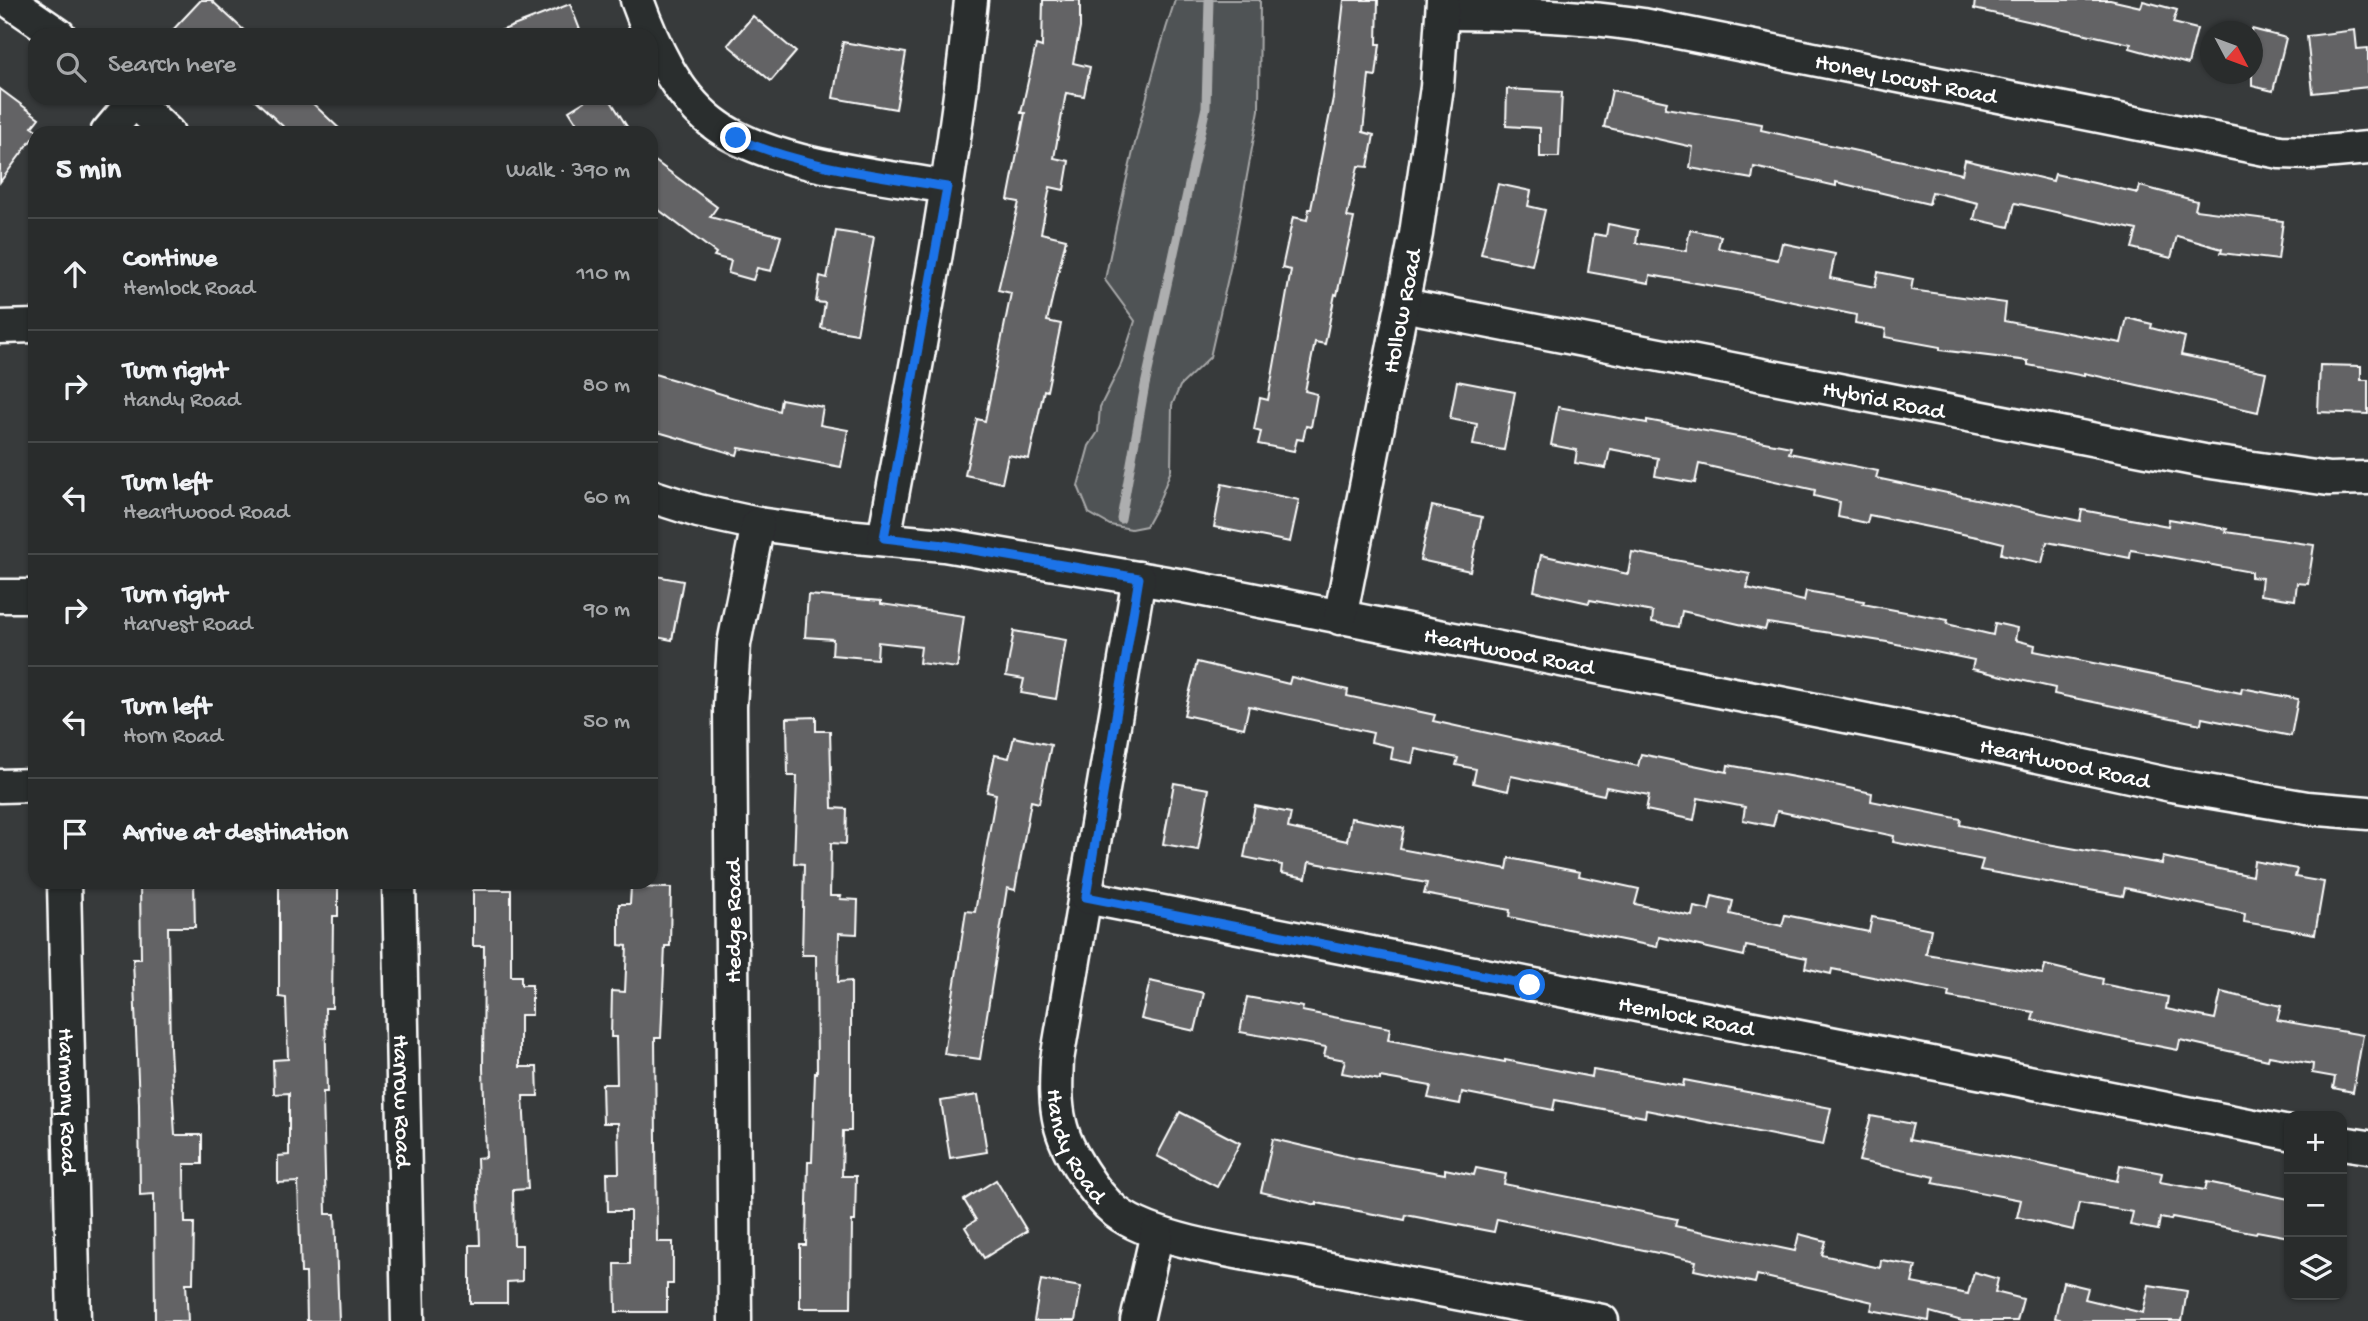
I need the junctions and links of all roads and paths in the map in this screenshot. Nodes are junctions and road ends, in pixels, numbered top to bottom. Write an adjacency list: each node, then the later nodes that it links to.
1 (8, 0): 5 (street)
2 (638, 0): 6 (street)
3 (971, 0): 13 (street)
4 (1443, 6): 12 (street, Honey Locust Road); 14 (street, Hollow Road)
5 (49, 28)
6 (650, 28)
7 (658, 47): 13 (street)
8 (128, 105): 10 (street)
9 (139, 105): 11 (street)
10 (112, 126)
11 (161, 126)
12 (2368, 149)
13 (947, 187): 20 (street)
14 (1403, 304): 17 (street, Hybrid Road); 24 (street, Hollow Road)
15 (28, 326): 16 (street)
16 (0, 327)
17 (2368, 478)
18 (658, 498): 19 (street, Heartwood Road)
19 (758, 524): 20 (street, Heartwood Road); 37 (street, Hedge Road)
20 (884, 538): 21 (street, Heartwood Road)
21 (1139, 578): 24 (street, Heartwood Road); 30 (street, Handy Road)
22 (0, 596): 23 (street)
23 (28, 596)
24 (1340, 618): 27 (street, Heartwood Road)
25 (28, 785): 26 (street)
26 (0, 786)
27 (2368, 813)
28 (64, 889): 35 (street, Harmony Road)
29 (399, 889): 36 (street, Harrow Road)
30 (1086, 897): 31 (street, Hemlock Road); 34 (street, Handy Road)
31 (2284, 1132)
32 (2347, 1144): 33 (street)
33 (2368, 1147)
34 (1157, 1233): 38 (street); 39 (street, Handy Road)
35 (74, 1321)
36 (408, 1321)
37 (735, 1321)
38 (1137, 1321)
39 (1601, 1321)

